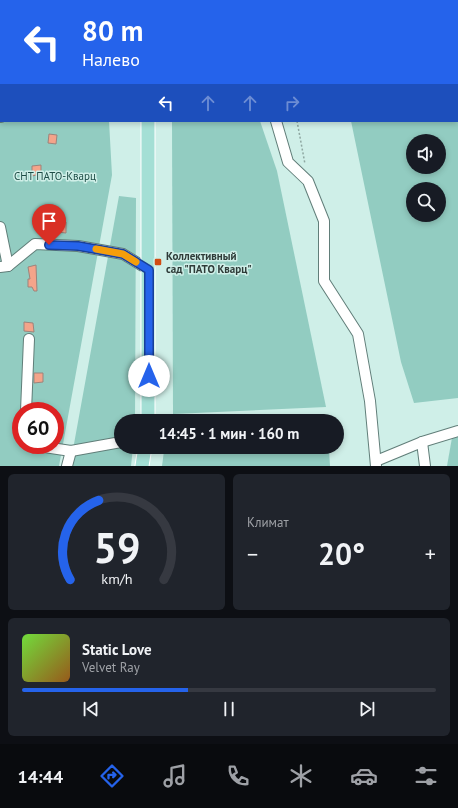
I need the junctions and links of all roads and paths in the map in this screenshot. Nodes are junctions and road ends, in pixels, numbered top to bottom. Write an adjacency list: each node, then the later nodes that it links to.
1 (148, 122): 7 (main road)
2 (276, 122): 4 (street)
3 (297, 122): 4 (path)
4 (308, 180): 17 (street)
5 (0, 227): 6 (street)
6 (4, 267): 7 (street)
7 (149, 270): 10 (main road)
8 (29, 339): 9 (street)
9 (26, 402)
10 (148, 414)
11 (458, 431): 12 (street)
12 (422, 442): 17 (street); 20 (street)
13 (114, 443): 15 (street)
14 (64, 450): 15 (street)
15 (70, 451): 18 (street)
16 (144, 454): 19 (main road)
17 (376, 463)
18 (67, 466)
19 (142, 466)
20 (425, 466)

